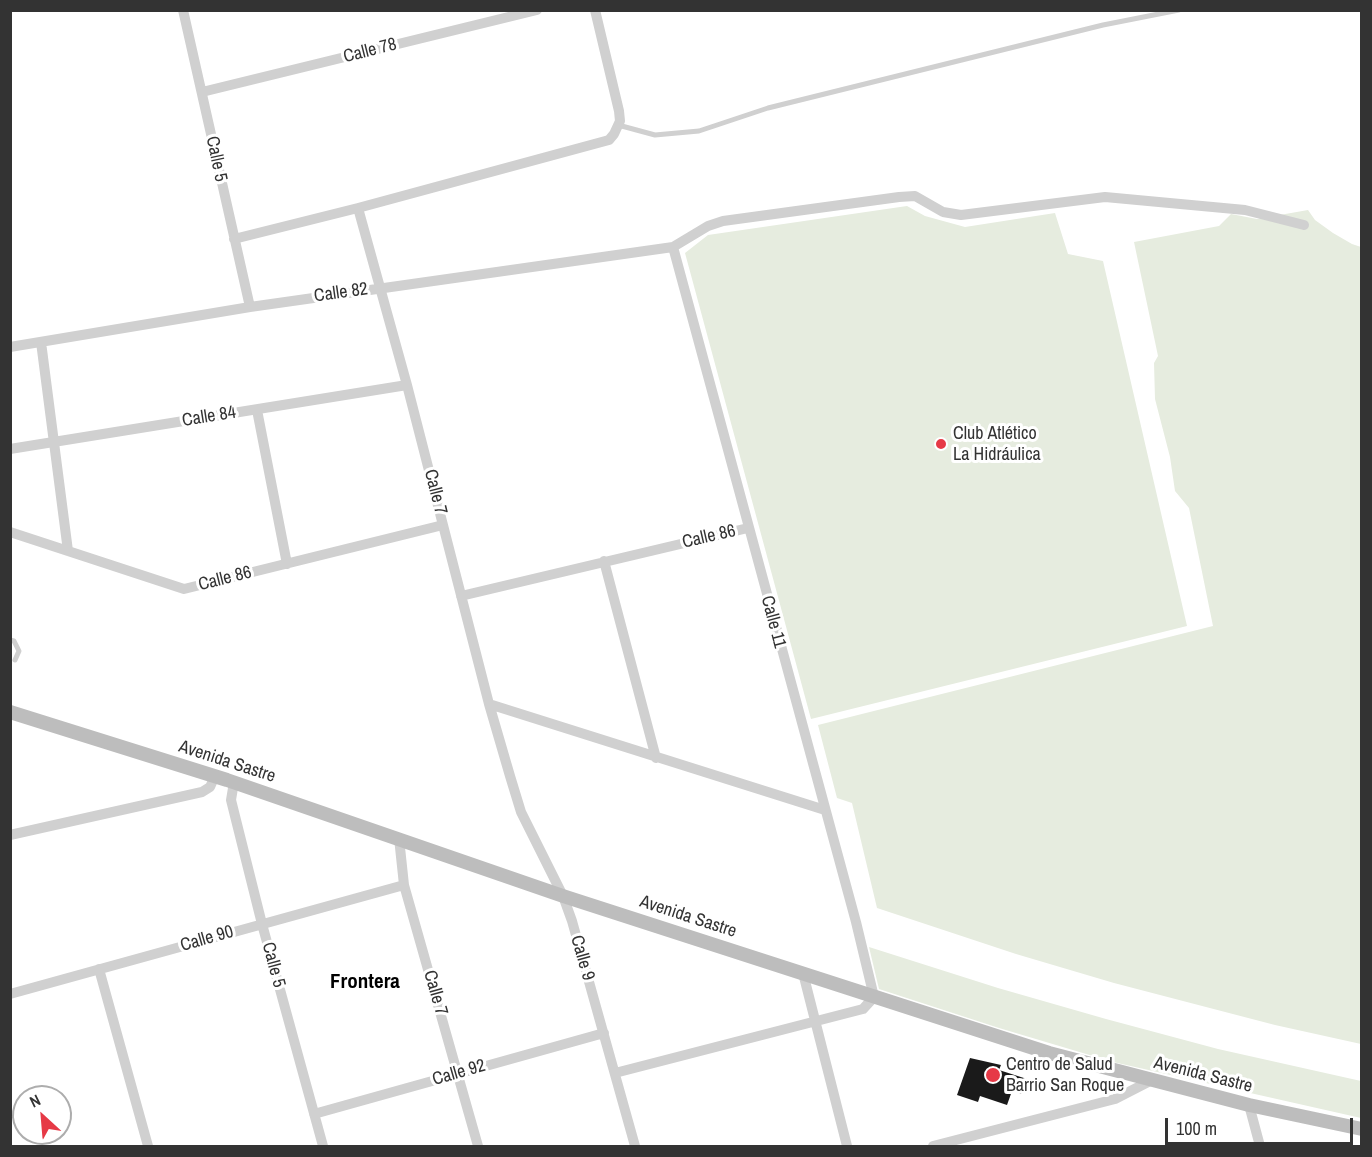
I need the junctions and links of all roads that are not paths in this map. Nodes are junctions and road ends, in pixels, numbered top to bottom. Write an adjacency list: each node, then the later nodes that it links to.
1 (183, 10): 5 (street, Calle 5)
2 (537, 10): 5 (street, Calle 78)
3 (595, 10): 6 (street)
4 (1179, 10): 6 (lane)
5 (202, 92): 9 (street, Calle 5)
6 (618, 125): 7 (street)
7 (358, 208): 9 (street); 11 (street, Calle 7)
8 (1304, 225): 10 (street)
9 (234, 239): 12 (street, Calle 5)
10 (673, 247): 11 (street, Calle 82); 20 (street, Calle 11)
11 (381, 288): 12 (street, Calle 82); 15 (street, Calle 7)
12 (250, 307): 13 (street, Calle 82)
13 (41, 342): 14 (street, Calle 82); 17 (street)
14 (10, 347)
15 (407, 385): 16 (street, Calle 84); 19 (street, Calle 7)
16 (257, 410): 17 (street, Calle 84); 24 (street)
17 (54, 442): 18 (street, Calle 84); 22 (street)
18 (10, 449)
19 (443, 525): 24 (street, Calle 86); 25 (street, Calle 7)
20 (748, 528): 23 (street, Calle 86); 34 (street, Calle 11)
21 (10, 532): 22 (street, Calle 86)
22 (68, 551): 24 (street, Calle 86)
23 (604, 561): 25 (street, Calle 86); 30 (street)
24 (287, 564)
25 (461, 596): 28 (street, Calle 7)
26 (10, 640): 27 (lane)
27 (15, 660)
28 (489, 704): 30 (street); 32 (street, Calle 7)
29 (10, 712): 31 (street, Avenida Sastre)
30 (656, 758): 34 (street)
31 (215, 776): 33 (street, Avenida Sastre); 35 (street)
32 (510, 776): 38 (street, Calle 9)
33 (234, 782): 36 (street, Avenida Sastre); 39 (street, Calle 5)
34 (825, 810): 43 (street, Calle 11)
35 (10, 836)
36 (399, 838): 37 (street, Calle 7); 38 (street, Avenida Sastre)
37 (404, 885): 39 (street, Calle 90); 47 (street, Calle 7)
38 (563, 896): 41 (street, Avenida Sastre); 45 (street, Calle 9)
39 (262, 924): 40 (street, Calle 90); 50 (street, Calle 5)
40 (99, 969): 42 (street, Calle 90); 52 (street)
41 (803, 974): 43 (street, Avenida Sastre); 44 (street)
42 (10, 994)
43 (874, 997): 44 (street); 48 (street, Avenida Sastre)
44 (814, 1021): 46 (street); 56 (street)
45 (604, 1033): 46 (street, Calle 9); 47 (street, Calle 92)
46 (615, 1072): 55 (street, Calle 9)
47 (458, 1073): 50 (street, Calle 92); 54 (street, Calle 7)
48 (1152, 1080): 49 (street, Avenida Sastre); 57 (street)
49 (1249, 1105): 51 (street, Avenida Sastre); 58 (street)
50 (314, 1114): 53 (street, Calle 5)
51 (1362, 1129)
52 (148, 1146)
53 (323, 1146)
54 (478, 1146)
55 (635, 1146)
56 (847, 1146)
57 (933, 1146)
58 (1260, 1146)

